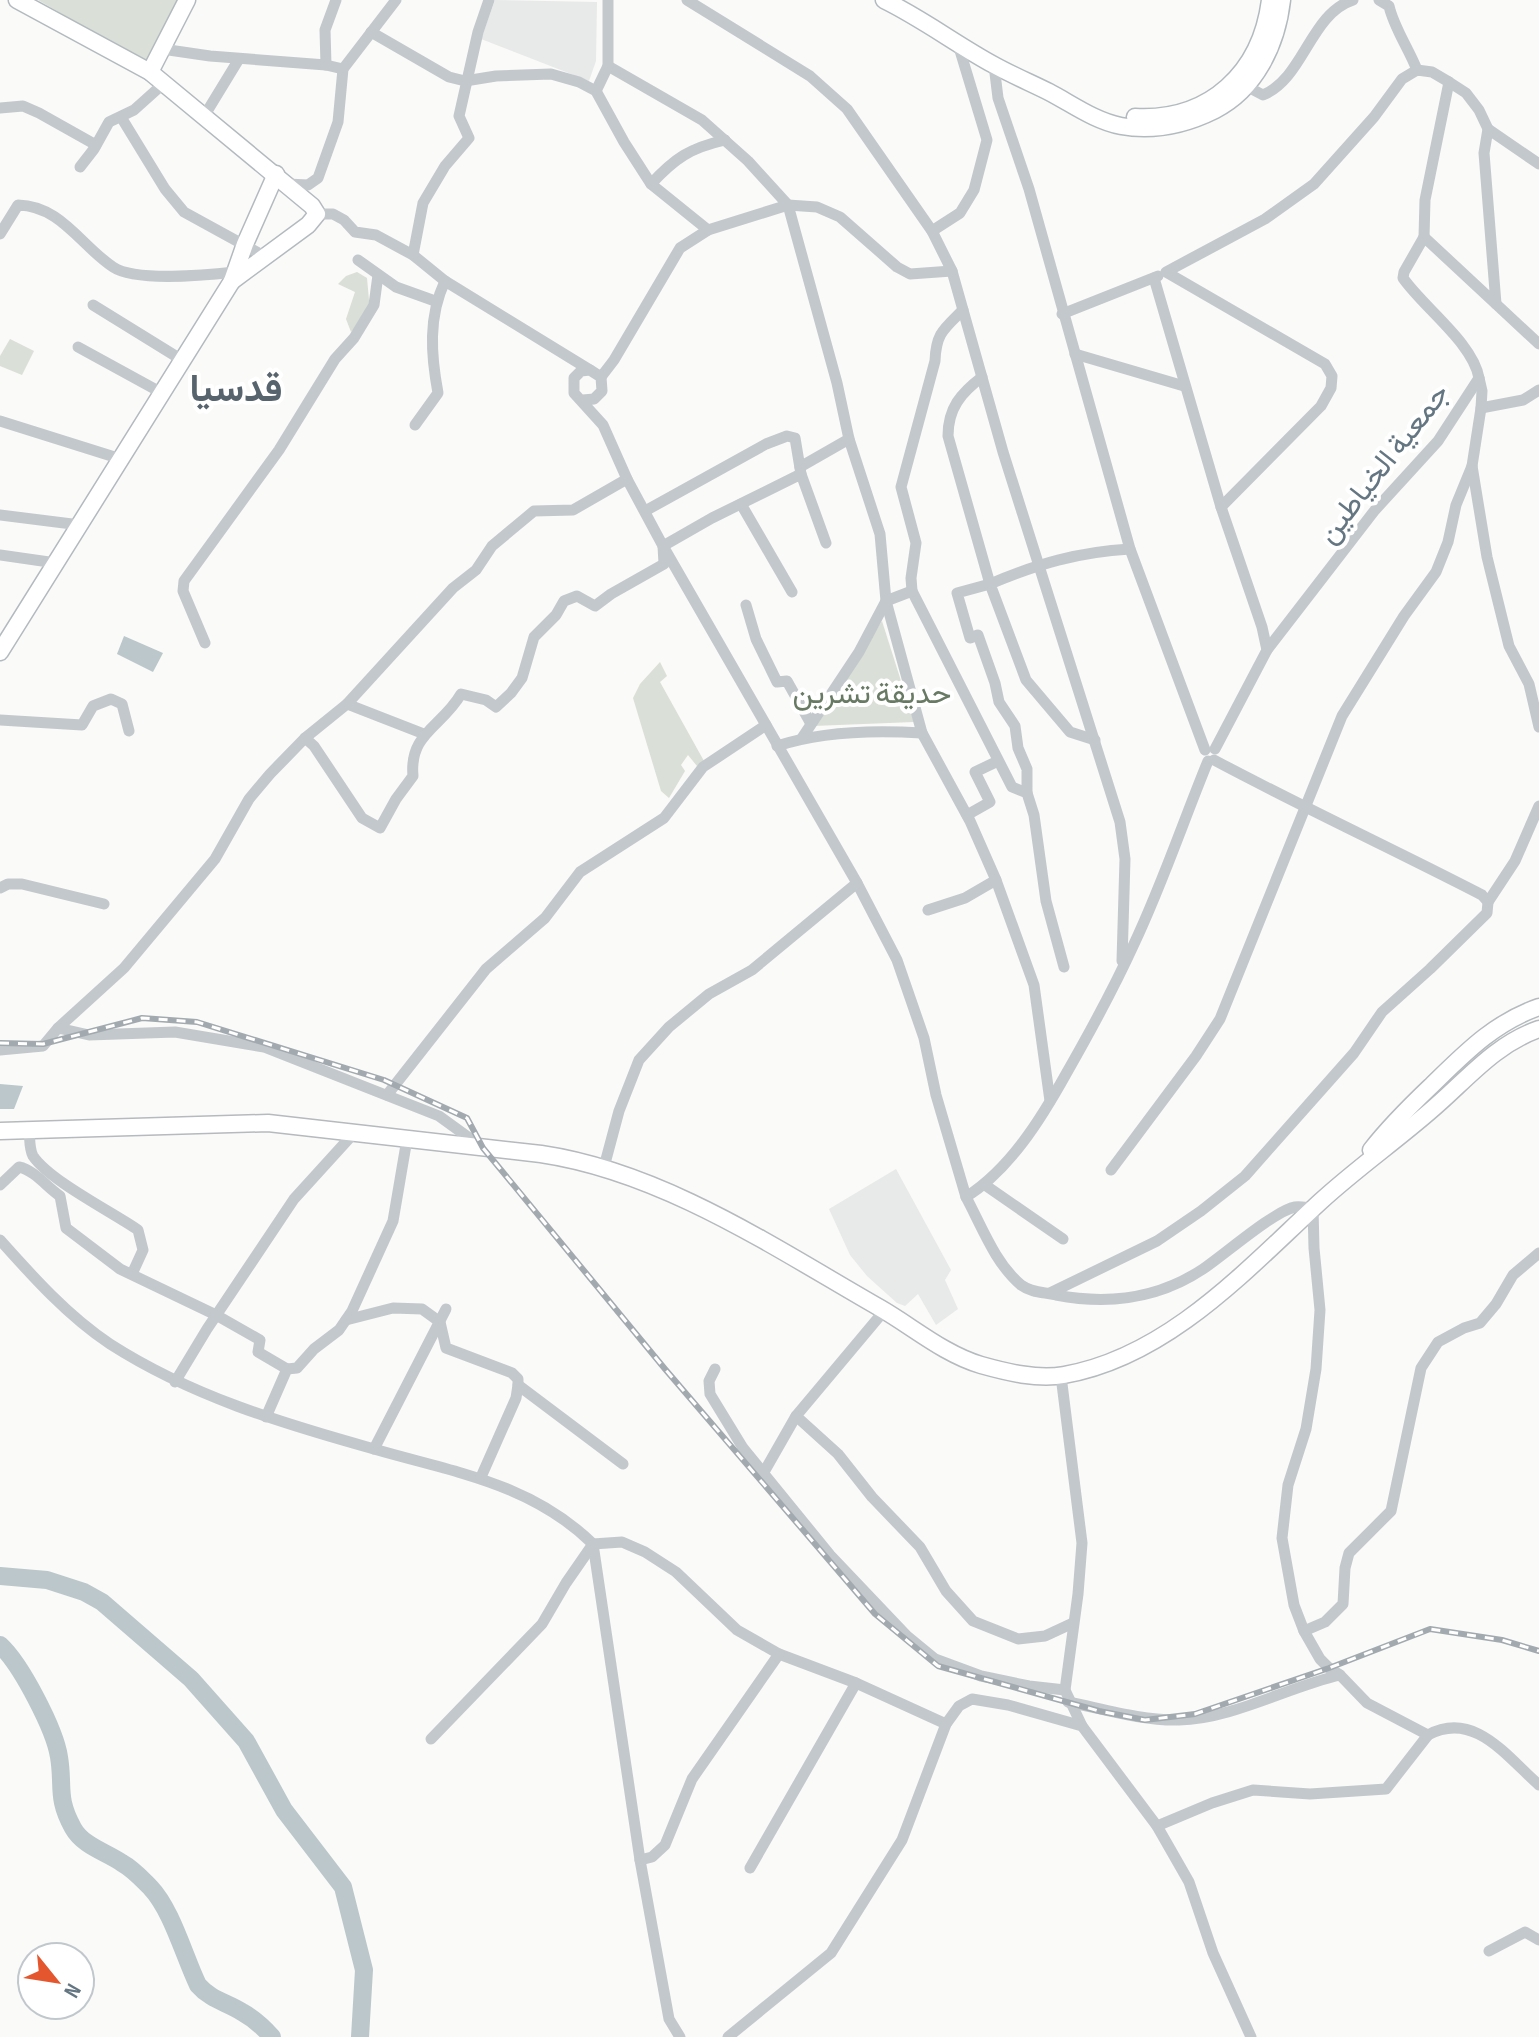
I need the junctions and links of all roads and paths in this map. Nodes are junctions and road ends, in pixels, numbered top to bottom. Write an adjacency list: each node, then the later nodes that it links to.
1 (17, 0): 22 (main road)
2 (187, 0): 15 (main road)
3 (336, 0): 17 (street)
4 (396, 0): 13 (street)
5 (489, 0): 23 (street)
6 (608, 0): 19 (street)
7 (687, 0): 41 (street)
8 (884, 0): 14 (main road)
9 (1270, 0): 27 (main road)
10 (1282, 0): 25 (main road)
11 (1353, 0): 25 (street)
12 (1379, 0): 21 (street)
13 (371, 32): 20 (street); 23 (street)
14 (958, 43): 18 (main road); 41 (street)
15 (162, 49): 16 (street); 22 (main road)
16 (239, 59): 17 (street); 30 (street)
17 (326, 65): 20 (street)
18 (994, 65): 27 (main road); 58 (street)
19 (608, 66): 26 (street); 32 (street)
20 (343, 69): 36 (street)
21 (1417, 70): 24 (street); 49 (street)
22 (156, 78): 29 (street); 30 (main road)
23 (465, 81): 26 (street); 45 (street)
24 (1449, 82): 31 (street); 43 (street)
25 (1246, 86): 27 (main road)
26 (596, 91): 37 (street)
27 (1049, 92)
28 (0, 108): 33 (street)
29 (121, 117): 33 (street); 44 (street)
30 (203, 118): 36 (main road)
31 (1488, 129): 34 (street); 55 (street)
32 (725, 140): 37 (street); 38 (street)
33 (96, 145): 35 (street)
34 (1539, 164)
35 (80, 167)
36 (281, 179): 39 (main road); 44 (main road)
37 (651, 184): 40 (street)
38 (788, 205): 40 (street); 48 (street); 77 (street)
39 (317, 214): 45 (street); 46 (main road)
40 (708, 230): 64 (street)
41 (932, 231): 48 (street)
42 (0, 234): 51 (street)
43 (1424, 237): 55 (street); 66 (street, جمعية الخياطين)
44 (245, 244): 46 (street); 51 (main road)
45 (413, 255): 53 (street)
46 (266, 257): 51 (main road)
47 (358, 260): 50 (street)
48 (952, 271): 57 (street)
49 (1166, 272): 52 (street); 83 (street)
50 (378, 275): 54 (street); 98 (street)
51 (233, 277): 63 (main road)
52 (1154, 278): 58 (street); 68 (street)
53 (445, 281): 54 (street); 61 (street)
54 (435, 301): 75 (street)
55 (1496, 304): 59 (street)
56 (93, 305): 63 (street)
57 (963, 310): 65 (street); 94 (street)
58 (1062, 314): 62 (street)
59 (1539, 344)
60 (78, 347): 71 (street)
61 (559, 352): 64 (street); 67 (street)
62 (1075, 354): 68 (street); 89 (street)
63 (182, 360): 71 (main road)
64 (596, 374): 67 (street); 70 (street)
65 (982, 377): 92 (street); 93 (street)
66 (1479, 378): 73 (street); 99 (street, جمعية الخياطين)
67 (572, 382): 72 (street)
68 (1184, 386): 83 (street)
69 (1539, 390): 73 (street)
70 (602, 391): 72 (street); 76 (street)
71 (162, 393): 78 (main road)
72 (583, 400): 76 (street)
73 (1481, 408): 79 (street)
74 (0, 421): 78 (street)
75 (415, 425)
76 (603, 425): 81 (street)
77 (849, 439): 80 (street); 96 (street)
78 (121, 459): 86 (main road)
79 (1472, 466): 105 (street); 117 (street)
80 (800, 471): 82 (street); 84 (street); 87 (street)
81 (627, 479): 84 (street); 101 (street)
82 (741, 504): 88 (street); 95 (street)
83 (1221, 507): 99 (street)
84 (645, 511): 88 (street)
85 (0, 515): 86 (street)
86 (80, 525): 91 (main road)
87 (826, 543)
88 (663, 546): 104 (street); 108 (street)
89 (1130, 549): 92 (street); 113 (street)
90 (0, 555): 91 (street)
91 (56, 563): 100 (main road)
92 (1039, 564): 93 (street); 111 (street)
93 (990, 584): 111 (street); 115 (street)
94 (912, 591): 96 (street); 114 (street)
95 (792, 592)
96 (886, 601): 103 (street); 107 (street)
97 (746, 605): 103 (street)
98 (205, 643)
99 (1267, 650): 113 (street, جمعية الخياطين)
100 (0, 652)
101 (347, 704): 108 (street); 109 (street)
102 (0, 720): 106 (street)
103 (810, 722): 110 (street)
104 (766, 725): 112 (street); 131 (street)
105 (1539, 727)
106 (129, 731)
107 (922, 733): 110 (street); 118 (street)
108 (424, 734): 109 (street)
109 (305, 738): 128 (street)
110 (802, 738): 112 (street)
111 (1095, 740): 125 (street)
112 (777, 746): 120 (street)
113 (1210, 755): 117 (street); 125 (street, جمعية الخياطين)
114 (998, 761): 115 (street); 118 (street)
115 (1027, 793): 126 (street)
116 (1539, 806): 122 (street)
117 (1304, 808): 122 (street); 139 (street)
118 (967, 815): 119 (street)
119 (996, 880): 124 (street); 132 (street)
120 (857, 883): 138 (street); 143 (street)
121 (0, 888): 123 (street)
122 (1488, 902): 149 (street)
123 (104, 904)
124 (928, 910)
125 (1122, 966): 132 (street, جمعية الخياطين)
126 (1064, 967)
127 (1539, 1007): 140 (main road)
128 (58, 1028): 130 (street); 131 (street)
129 (1539, 1029): 140 (main road)
130 (0, 1050)
131 (387, 1095): 137 (street)
132 (1050, 1102): 142 (street, جمعية الخياطين)
133 (29, 1130): 134 (main road); 135 (main road); 148 (street)
134 (0, 1131)
135 (354, 1133): 136 (main road); 152 (street)
136 (407, 1139): 137 (main road); 153 (street)
137 (483, 1148): 138 (main road)
138 (604, 1167): 151 (main road)
139 (1111, 1170)
140 (1355, 1170): 144 (main road)
141 (0, 1185): 148 (street)
142 (985, 1185): 143 (street, جمعية الخياطين); 145 (street)
143 (966, 1197): 149 (street)
144 (1313, 1208): 149 (street); 157 (main road); 168 (street)
145 (1063, 1239)
146 (0, 1240): 158 (street)
147 (1536, 1259): 168 (street)
148 (132, 1274): 152 (street)
149 (1049, 1293)
150 (446, 1309): 154 (street)
151 (884, 1311): 157 (main road); 160 (street)
152 (216, 1315): 155 (street); 158 (street)
153 (346, 1320): 154 (street); 155 (street)
154 (440, 1322): 159 (street); 162 (street)
155 (287, 1369): 161 (street)
156 (715, 1369): 164 (street)
157 (1061, 1376): 167 (street)
158 (175, 1382): 161 (street)
159 (518, 1385): 163 (street); 165 (street)
160 (796, 1416): 164 (street); 167 (street)
161 (266, 1417): 162 (street)
162 (374, 1449): 165 (street)
163 (623, 1464)
164 (764, 1472): 172 (street)
165 (481, 1477): 166 (street)
166 (593, 1544): 169 (street); 176 (street); 179 (street)
167 (1073, 1623): 172 (street)
168 (1304, 1631): 170 (street)
169 (779, 1654): 171 (street); 179 (street)
170 (1340, 1675): 172 (street); 175 (street)
171 (856, 1683): 173 (street); 180 (street)
172 (1066, 1696): 174 (street)
173 (946, 1724): 174 (street); 184 (street)
174 (1082, 1726): 178 (street)
175 (1428, 1735): 177 (street); 178 (street)
176 (431, 1739)
177 (1539, 1785)
178 (1157, 1826): 185 (street)
179 (640, 1860): 183 (street)
180 (750, 1868)
181 (1539, 1940): 182 (street)
182 (1489, 1951)
183 (680, 2037)
184 (728, 2037)
185 (1251, 2037)

